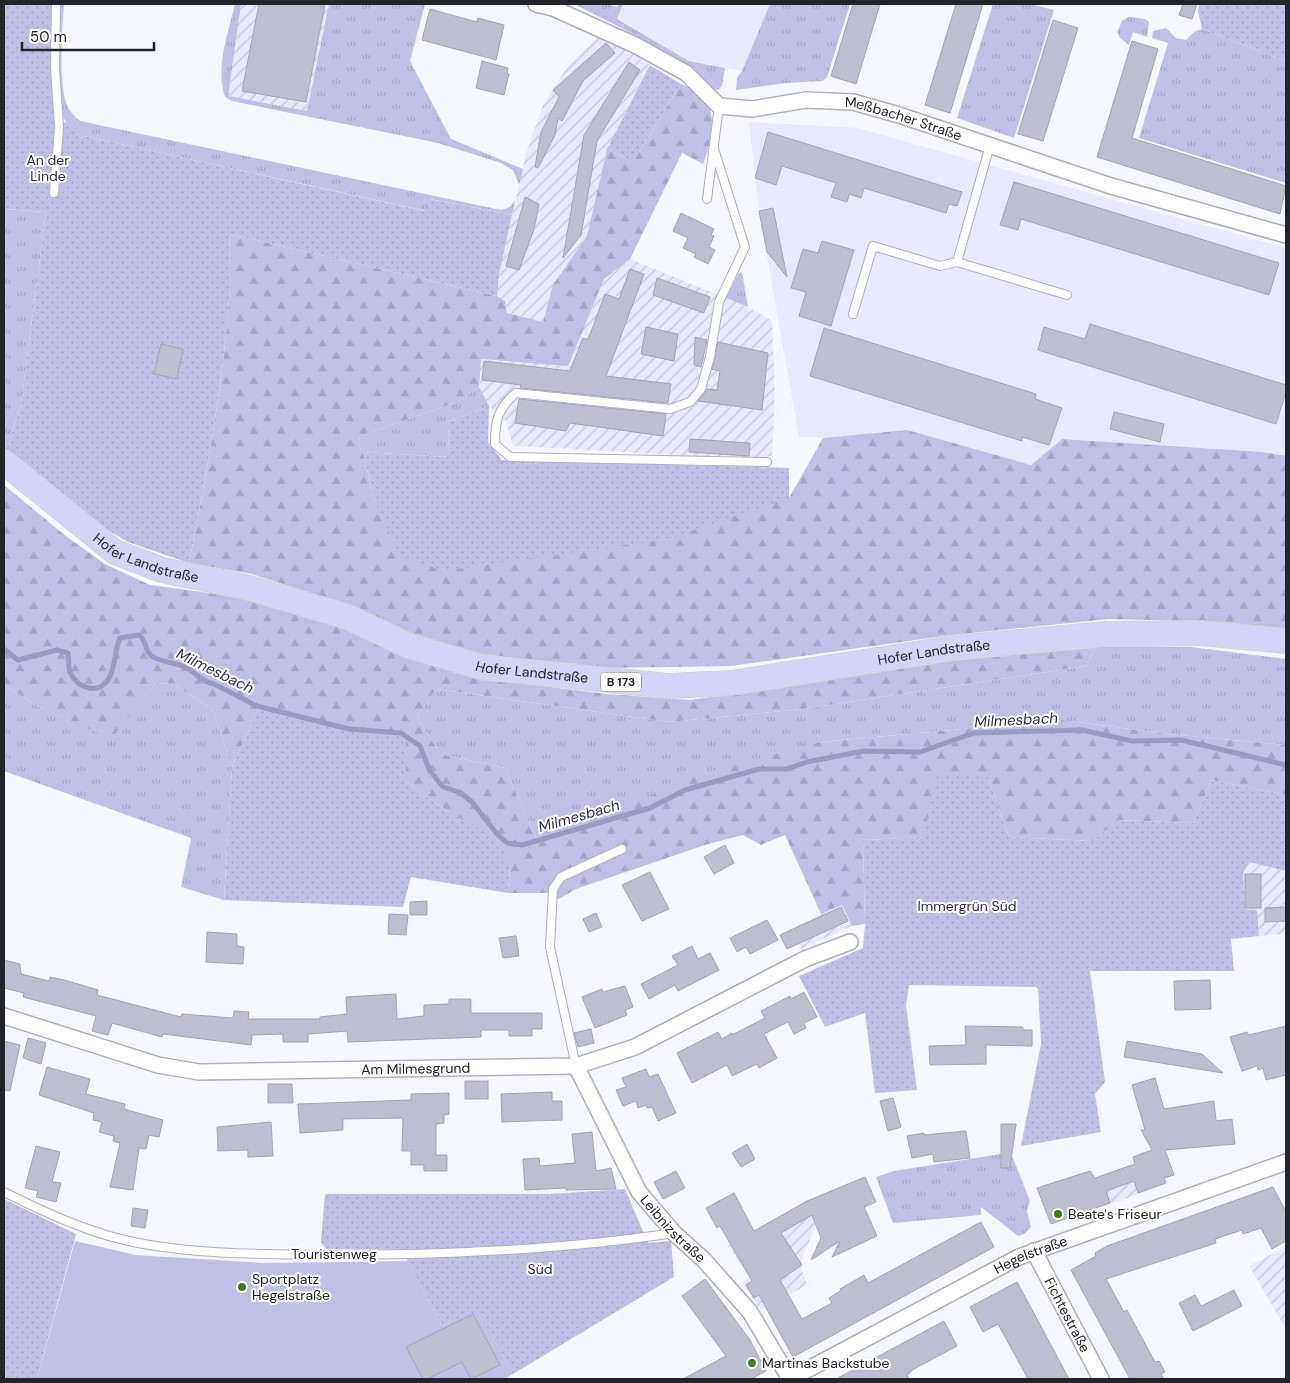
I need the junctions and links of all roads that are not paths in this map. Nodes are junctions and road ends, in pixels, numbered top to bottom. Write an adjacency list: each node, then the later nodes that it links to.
1 (56, 4): 7 (lane)
2 (536, 4): 3 (street)
3 (553, 6): 4 (street)
4 (719, 106): 5 (street, Meßbacher Straße); 6 (lane)
5 (990, 145): 9 (street, Meßbacher Straße); 10 (lane)
6 (714, 149): 8 (lane); 14 (lane)
7 (54, 193)
8 (708, 199)
9 (1286, 235)
10 (957, 262): 11 (lane); 12 (lane)
11 (1067, 295)
12 (853, 314)
13 (4, 462): 15 (main road, Hofer Landstraße / B 173)
14 (767, 462)
15 (1286, 641)
16 (622, 849): 19 (lane)
17 (850, 942): 19 (street, Am Milmesgrund)
18 (4, 1016): 19 (street, Am Milmesgrund)
19 (576, 1066): 22 (street, Leibnizstraße)
20 (1286, 1162): 23 (street, Hegelstraße)
21 (4, 1192): 22 (lane, Touristenweg)
22 (674, 1234): 24 (street, Leibnizstraße)
23 (1034, 1250): 24 (street, Hegelstraße); 25 (street, Fichtestraße)
24 (790, 1379)
25 (1101, 1379)

